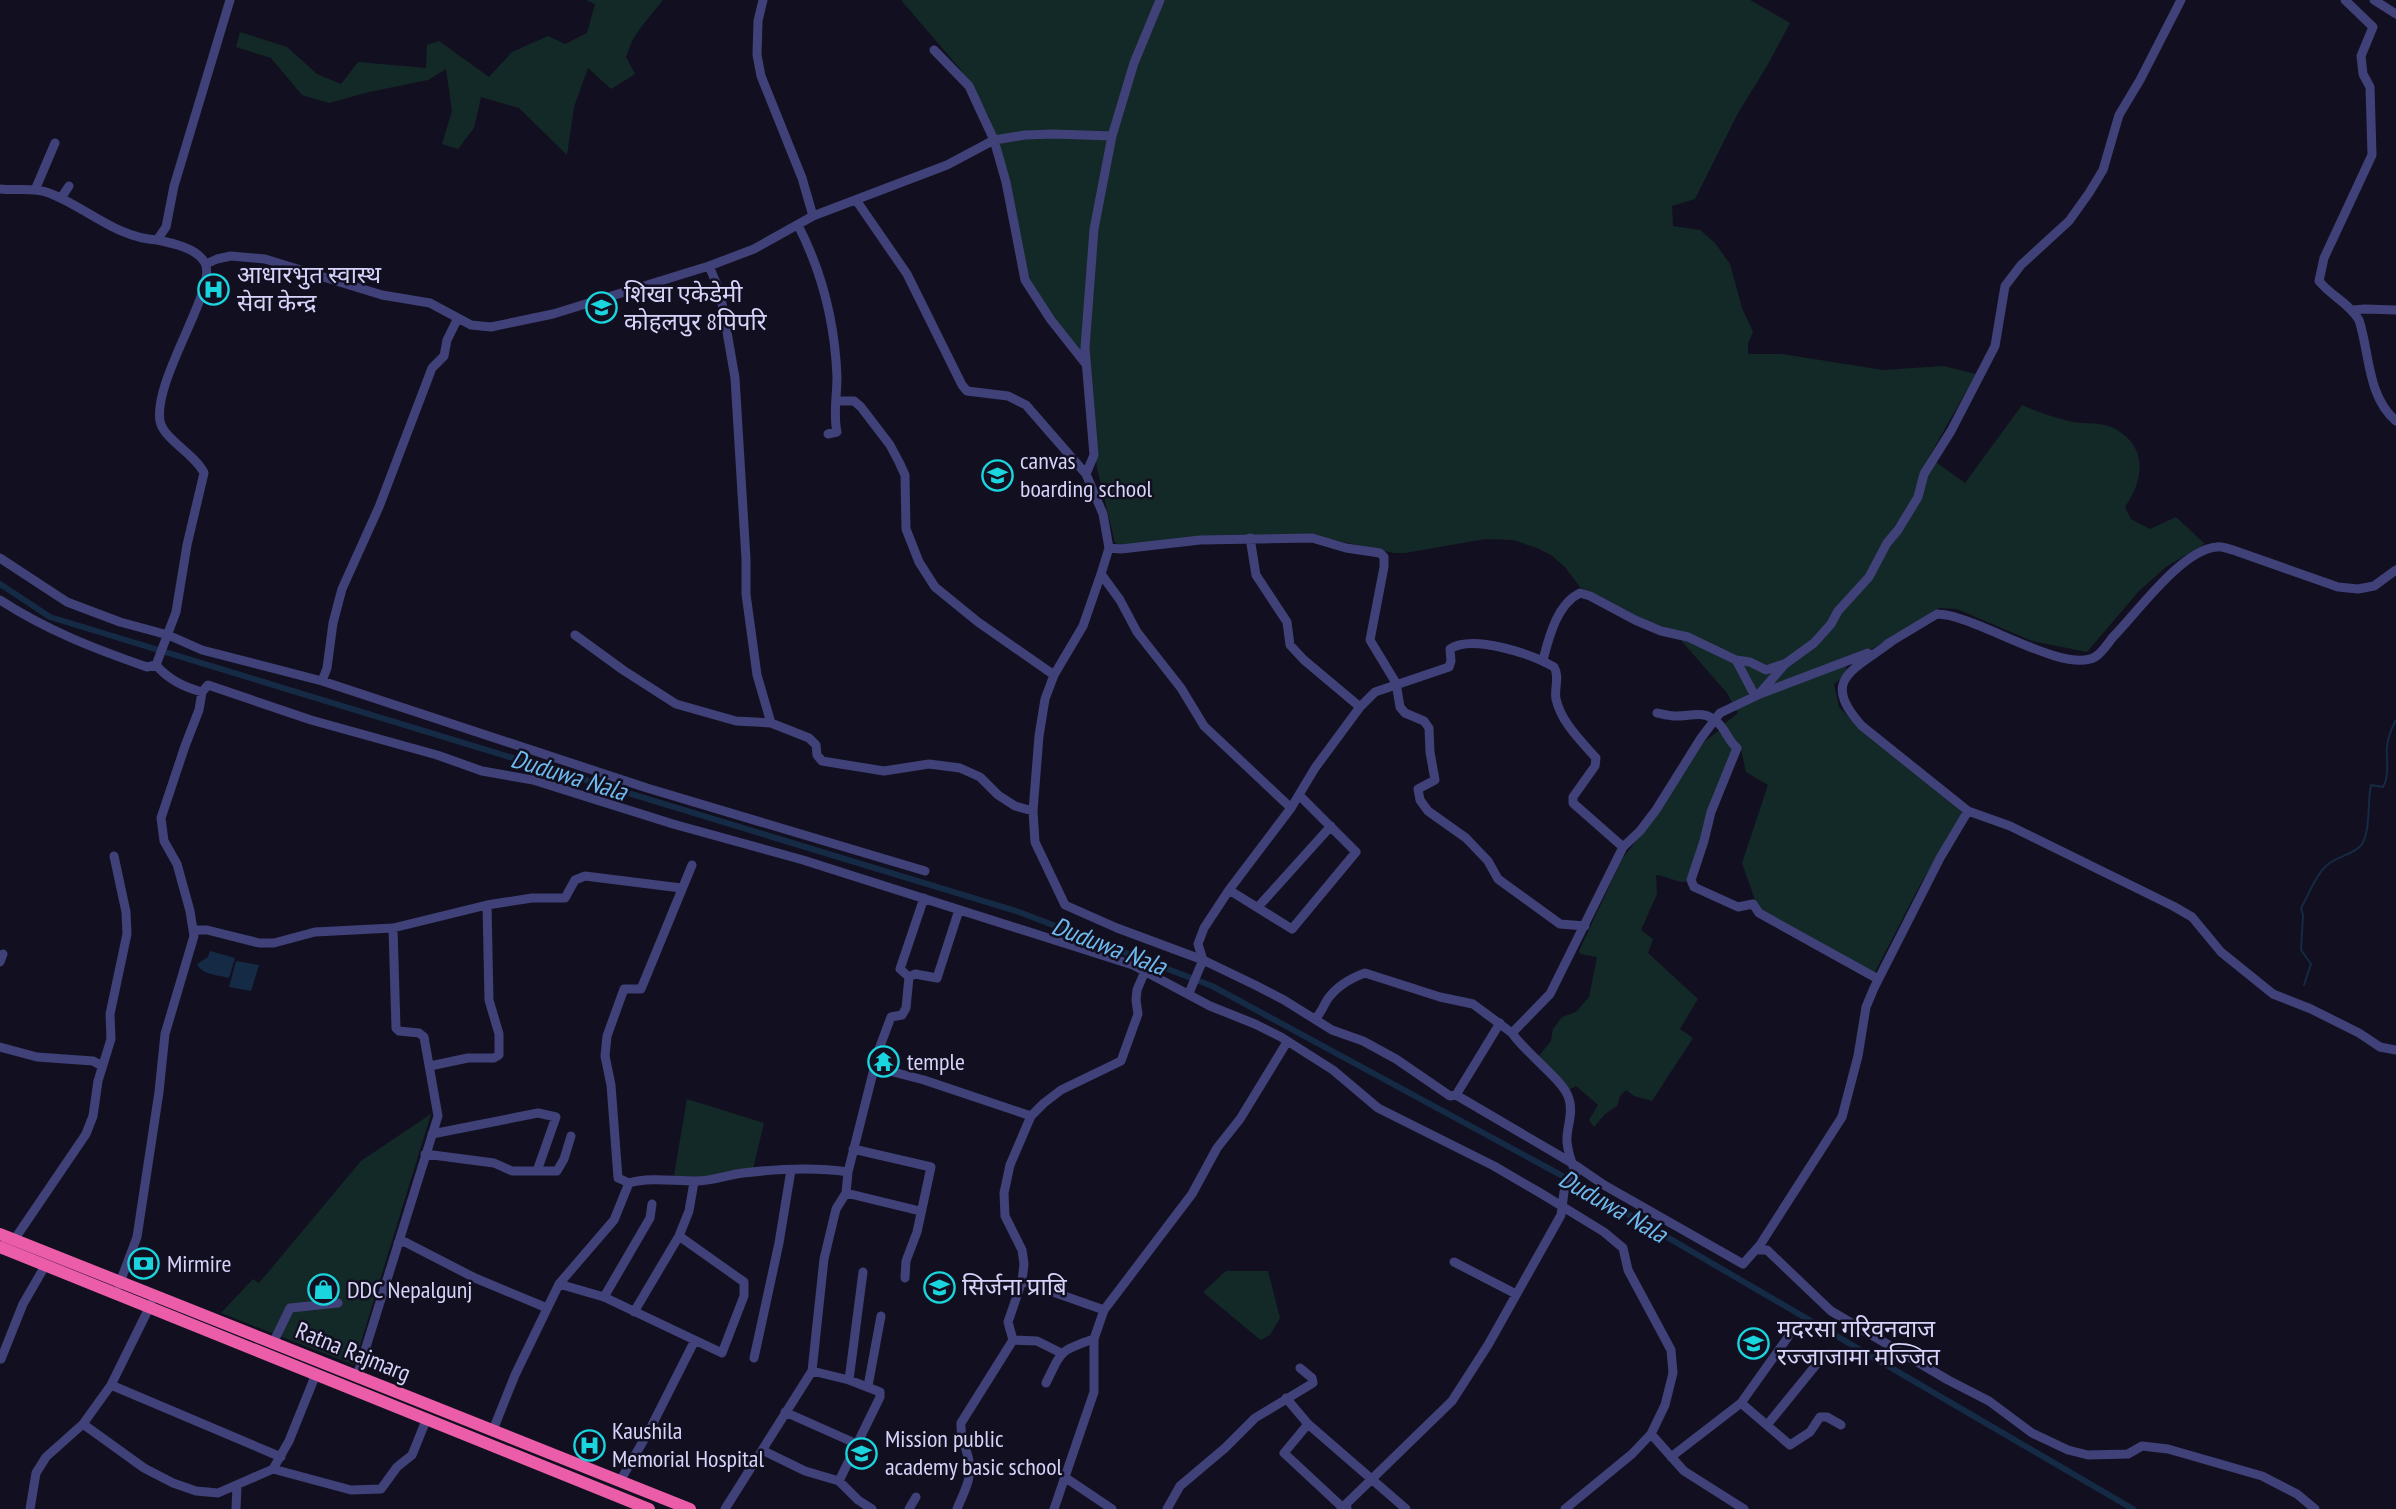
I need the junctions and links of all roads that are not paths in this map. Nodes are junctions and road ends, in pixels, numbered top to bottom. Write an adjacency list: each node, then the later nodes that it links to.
1 (230, 0): 19 (street)
2 (763, 0): 17 (street)
3 (1160, 0): 9 (street)
4 (2181, 0): 41 (street)
5 (2344, 0): 22 (street)
6 (2374, 0): 7 (street)
7 (2396, 14)
8 (934, 50): 10 (street)
9 (1112, 136): 10 (street); 25 (street)
10 (994, 140): 16 (street); 25 (street)
11 (55, 144): 14 (street)
12 (69, 186): 15 (street)
13 (0, 189): 14 (street)
14 (35, 190): 15 (street)
15 (61, 198): 19 (street)
16 (856, 200): 17 (street); 29 (street)
17 (813, 216): 18 (street)
18 (797, 225): 21 (street); 26 (street)
19 (157, 240): 20 (street)
20 (206, 264): 24 (street); 37 (street)
21 (709, 266): 24 (street); 51 (street)
22 (2353, 310): 23 (street); 27 (street)
23 (2396, 310)
24 (458, 318): 44 (street)
25 (1085, 363): 29 (street)
26 (838, 401): 28 (street); 43 (street)
27 (2396, 421)
28 (828, 434)
29 (1086, 474): 31 (street)
30 (1250, 538): 31 (street); 45 (street); 48 (street)
31 (1109, 548): 34 (street)
32 (0, 558): 37 (street)
33 (2396, 570): 38 (street)
34 (1101, 574): 43 (street); 53 (street)
35 (0, 600): 42 (street)
36 (575, 635): 51 (street)
37 (166, 637): 42 (street); 44 (street)
38 (1891, 642): 47 (street); 55 (street)
39 (1543, 660): 40 (street); 45 (street); 57 (street)
40 (1736, 660): 41 (street); 47 (street)
41 (1785, 664): 47 (street)
42 (156, 665): 46 (street)
43 (1054, 675): 54 (street)
44 (322, 681): 60 (street)
45 (1396, 683): 48 (street); 67 (street)
46 (202, 692): 63 (street); 69 (street)
47 (1757, 695): 50 (street)
48 (1360, 707): 52 (street)
49 (1657, 713): 50 (street)
50 (1714, 719): 57 (street); 73 (street)
51 (771, 723): 54 (street)
52 (1299, 794): 53 (street); 56 (street)
53 (1291, 808): 62 (street)
54 (1033, 811): 70 (street)
55 (1968, 811): 73 (street); 80 (street)
56 (1331, 826): 65 (street); 65 (street)
57 (1623, 847): 67 (street)
58 (114, 856): 81 (street)
59 (692, 865): 61 (street)
60 (925, 871)
61 (681, 888): 64 (street); 95 (street)
62 (1229, 890): 65 (street); 70 (street)
63 (924, 898): 66 (street); 72 (street)
64 (487, 905): 68 (street); 82 (street)
65 (1258, 907)
66 (959, 910): 71 (street); 72 (street)
67 (1585, 926): 77 (street)
68 (393, 928): 69 (street); 82 (street)
69 (193, 930): 112 (street)
70 (1202, 965): 74 (street); 75 (street)
71 (1145, 971): 74 (street); 85 (street)
72 (909, 977): 83 (street)
73 (1878, 979): 105 (street)
74 (1189, 993): 78 (street)
75 (1315, 1019): 76 (street); 84 (street)
76 (1500, 1023): 77 (street); 84 (street)
77 (1513, 1033): 90 (street)
78 (1287, 1042): 98 (street); 118 (street)
79 (0, 1047): 81 (street)
80 (2396, 1050)
81 (103, 1066): 102 (street)
82 (430, 1066): 86 (street)
83 (874, 1067): 85 (street); 88 (street)
84 (1456, 1095): 90 (street)
85 (1031, 1116): 110 (street)
86 (432, 1134): 89 (street); 92 (street)
87 (571, 1136): 92 (street)
88 (853, 1149): 93 (street); 99 (street)
89 (425, 1154): 92 (street); 103 (street)
90 (1572, 1163): 98 (street); 105 (street)
91 (790, 1170): 93 (street); 94 (street); 127 (street)
92 (537, 1171)
93 (848, 1172): 96 (street)
94 (694, 1182): 95 (street); 101 (street)
95 (629, 1184): 111 (street)
96 (846, 1194): 99 (street); 131 (street)
97 (652, 1205): 114 (street)
98 (1564, 1208): 113 (street); 147 (street)
99 (920, 1211): 109 (street)
100 (0, 1234): 102 (highway, Ratna Rajmarg)
101 (679, 1236): 119 (street); 124 (street)
102 (14, 1240): 112 (highway, Ratna Rajmarg)
103 (398, 1243): 117 (street); 133 (street)
104 (0, 1247): 107 (highway, Ratna Rajmarg)
105 (1756, 1250): 174 (street)
106 (1454, 1262): 113 (street)
107 (45, 1266): 112 (highway, Ratna Rajmarg); 128 (street)
108 (863, 1272): 134 (street)
109 (905, 1278)
110 (1022, 1280): 118 (street); 122 (street)
111 (559, 1284): 114 (street); 117 (street)
112 (118, 1287): 115 (highway, Ratna Rajmarg)
113 (1516, 1294): 154 (street)
114 (604, 1297): 119 (street)
115 (152, 1302): 125 (highway, Ratna Rajmarg); 132 (highway, Ratna Rajmarg); 136 (street)
116 (338, 1303): 125 (street)
117 (547, 1308): 146 (street)
118 (1104, 1310): 123 (street)
119 (634, 1312): 124 (street)
120 (881, 1316): 137 (street)
121 (1788, 1337): 139 (street)
122 (1013, 1339): 126 (street); 167 (street)
123 (1094, 1339): 126 (street); 153 (street)
124 (694, 1342): 155 (street)
125 (273, 1343): 133 (highway, Ratna Rajmarg)
126 (1061, 1353): 135 (street)
127 (754, 1358)
128 (1, 1359)
129 (1820, 1360): 144 (street)
130 (1300, 1368): 138 (street)
131 (811, 1371): 134 (street); 140 (street)
132 (316, 1374): 141 (highway, Ratna Rajmarg); 150 (street)
133 (357, 1376): 146 (highway, Ratna Rajmarg)
134 (849, 1380): 137 (street)
135 (1046, 1383)
136 (111, 1385): 142 (street); 150 (street)
137 (868, 1386): 148 (street)
138 (1286, 1398): 143 (street); 170 (street)
139 (1741, 1403): 144 (street); 151 (street)
140 (785, 1412): 148 (street); 149 (street)
141 (427, 1418): 152 (street); 162 (highway, Ratna Rajmarg)
142 (83, 1424): 157 (street); 160 (street)
143 (1308, 1424): 154 (street); 159 (street)
144 (1767, 1425): 145 (street)
145 (1840, 1425)
146 (493, 1430): 155 (highway, Ratna Rajmarg)
147 (1651, 1434): 151 (street); 172 (street)
148 (857, 1444): 156 (street)
149 (762, 1450): 156 (street); 164 (street)
150 (281, 1457): 152 (street)
151 (1671, 1457): 173 (street)
152 (273, 1469): 157 (street)
153 (1066, 1478): 168 (street); 169 (street)
154 (1371, 1480): 159 (street); 171 (street)
155 (620, 1481): 163 (highway, Ratna Rajmarg)
156 (839, 1481): 165 (street)
157 (237, 1486): 161 (street)
158 (916, 1497): 166 (street)
159 (1344, 1508)
160 (30, 1509)
161 (236, 1509)
162 (649, 1509)
163 (690, 1509)
164 (725, 1509)
165 (872, 1509)
166 (909, 1509)
167 (957, 1509)
168 (1054, 1509)
169 (1112, 1509)
170 (1167, 1509)
171 (1406, 1509)
172 (1564, 1509)
173 (1744, 1509)
174 (2315, 1509)

